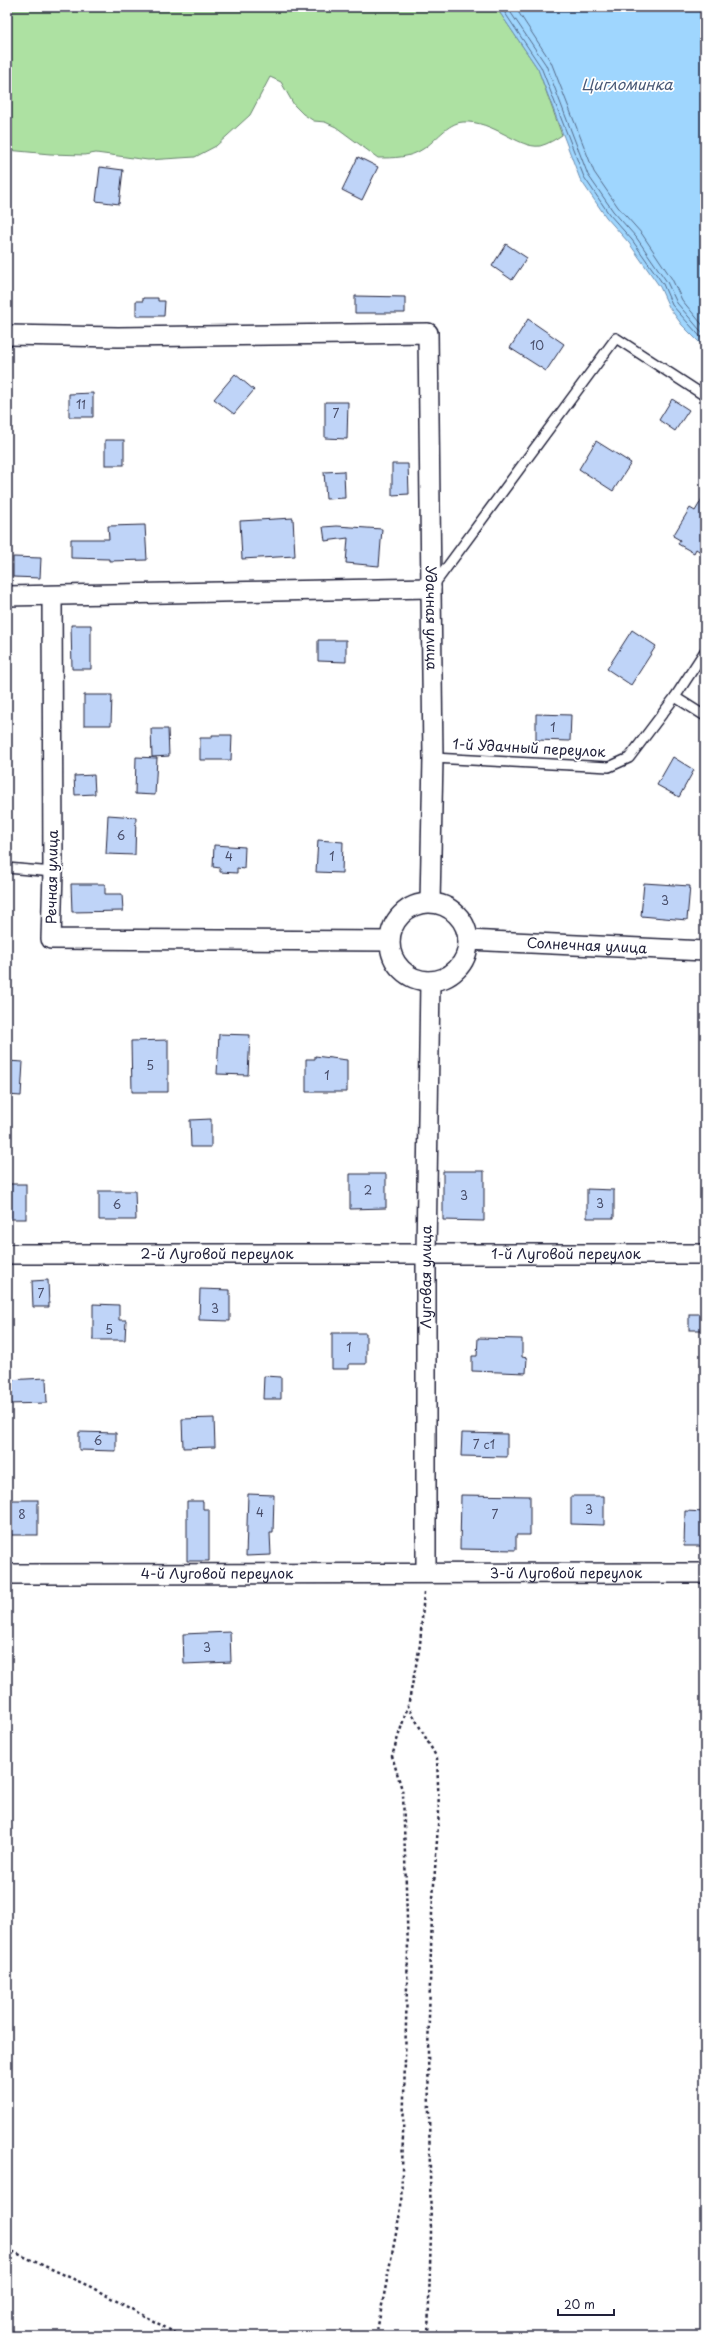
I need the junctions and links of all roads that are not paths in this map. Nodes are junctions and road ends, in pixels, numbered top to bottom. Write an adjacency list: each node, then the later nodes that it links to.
1 (7, 335): 3 (street, Удачная улица)
2 (705, 396): 3 (lane)
3 (431, 588): 5 (street); 9 (street, Удачная улица)
4 (7, 596): 5 (street)
5 (52, 596): 11 (street, Речная улица)
6 (705, 651): 7 (lane, 1-й Удачный переулок)
7 (675, 696): 8 (lane); 9 (lane, 1-й Удачный переулок)
8 (705, 716)
9 (433, 758): 12 (street, Удачная улица)
10 (7, 868): 11 (lane)
11 (53, 872): 14 (street, Речная улица)
12 (430, 902): 13 (street); 14 (street)
13 (468, 940): 15 (street, Солнечная улица); 16 (street)
14 (390, 941): 16 (street)
15 (705, 951)
16 (430, 981): 18 (street, Луговая улица)
17 (7, 1254): 18 (street, 2-й Луговой переулок)
18 (426, 1254): 19 (street, 1-й Луговой переулок); 20 (street, Луговая улица)
19 (705, 1254)
20 (426, 1572): 21 (street, 3-й Луговой переулок); 22 (street, 4-й Луговой переулок)
21 (705, 1573)
22 (7, 1574)

